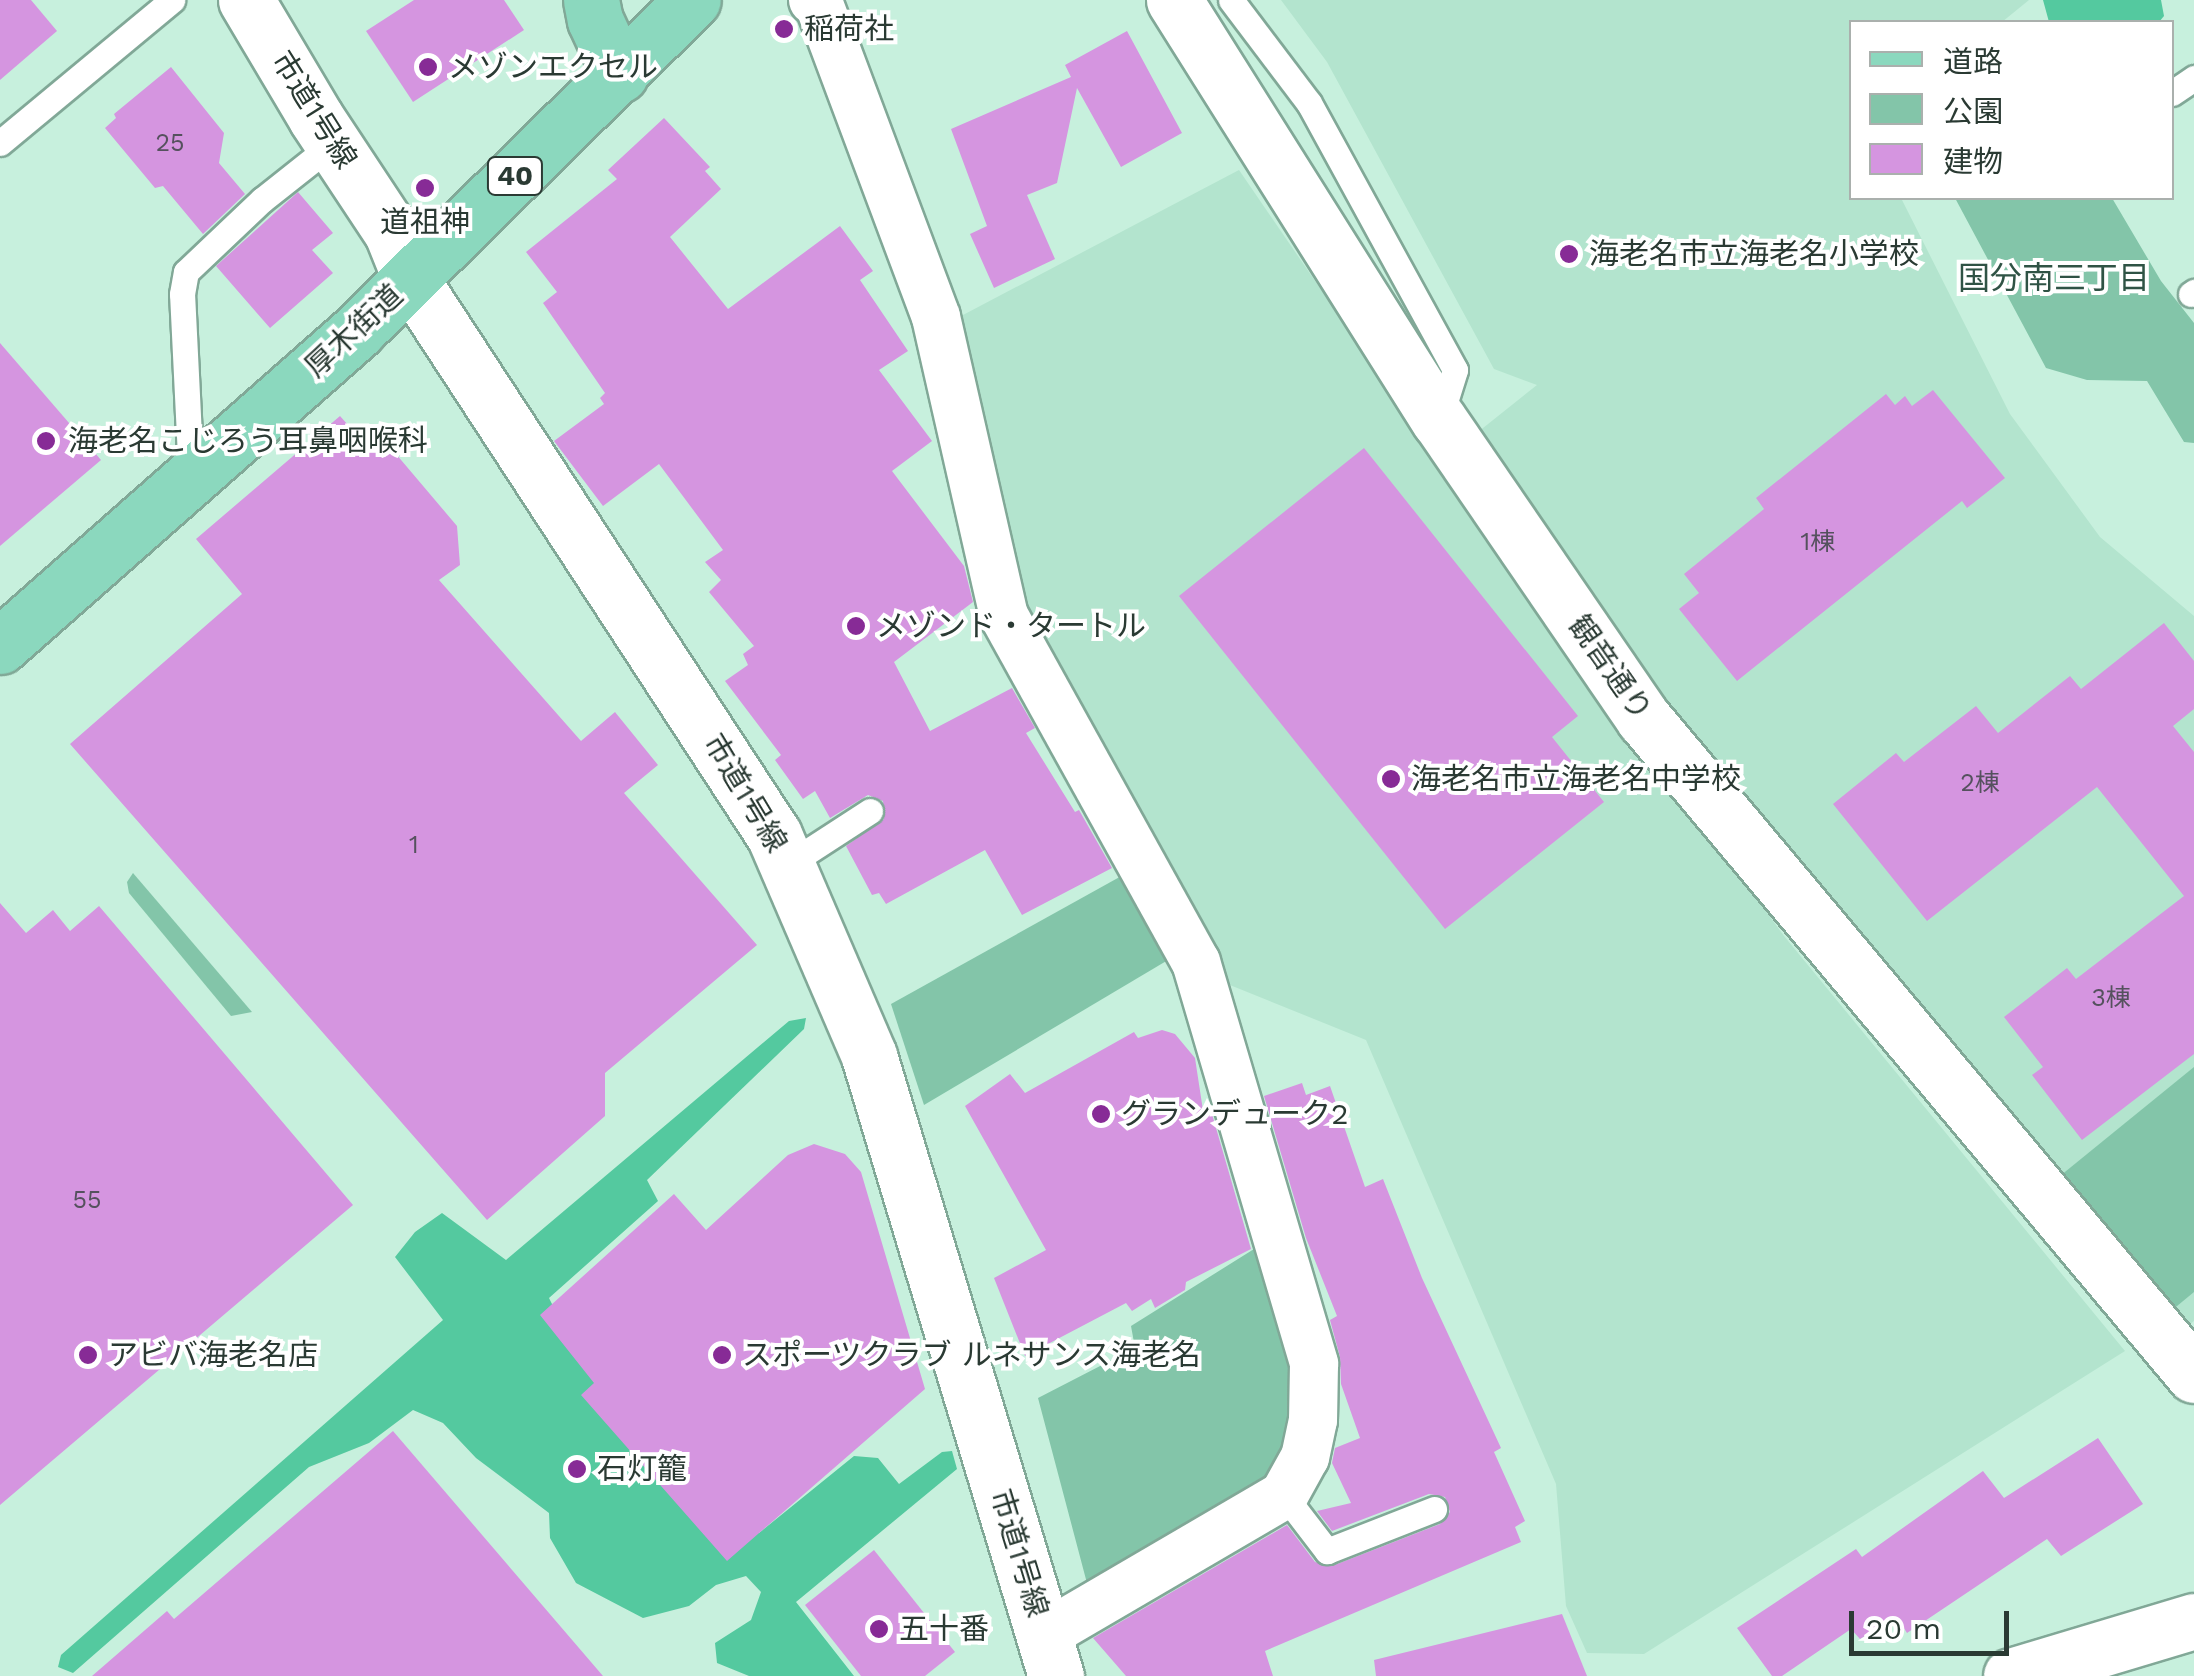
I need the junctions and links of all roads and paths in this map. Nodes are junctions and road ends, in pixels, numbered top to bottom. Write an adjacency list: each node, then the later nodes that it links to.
1 (172, 0): 10 (lane)
2 (246, 0): 9 (street, 市道1号線)
3 (592, 0): 8 (main road)
4 (693, 0): 8 (main road, 厚木街道 / 40)
5 (813, 0): 18 (street)
6 (1174, 0): 12 (street, 観音通り)
7 (1232, 0): 12 (lane)
8 (620, 74): 11 (main road, 厚木街道 / 40)
9 (334, 143): 11 (street, 市道1号線); 13 (lane)
10 (0, 144)
11 (410, 278): 13 (main road, 厚木街道 / 40); 16 (street, 市道1号線)
12 (1439, 420): 17 (street, 観音通り)
13 (191, 477): 14 (main road, 厚木街道 / 40)
14 (0, 646)
15 (870, 810): 16 (lane)
16 (787, 865): 21 (street, 市道1号線)
17 (2188, 1357)
18 (1284, 1495): 19 (lane); 21 (street)
19 (1434, 1509)
20 (2194, 1621): 22 (street)
21 (1050, 1655)
22 (2011, 1676)

